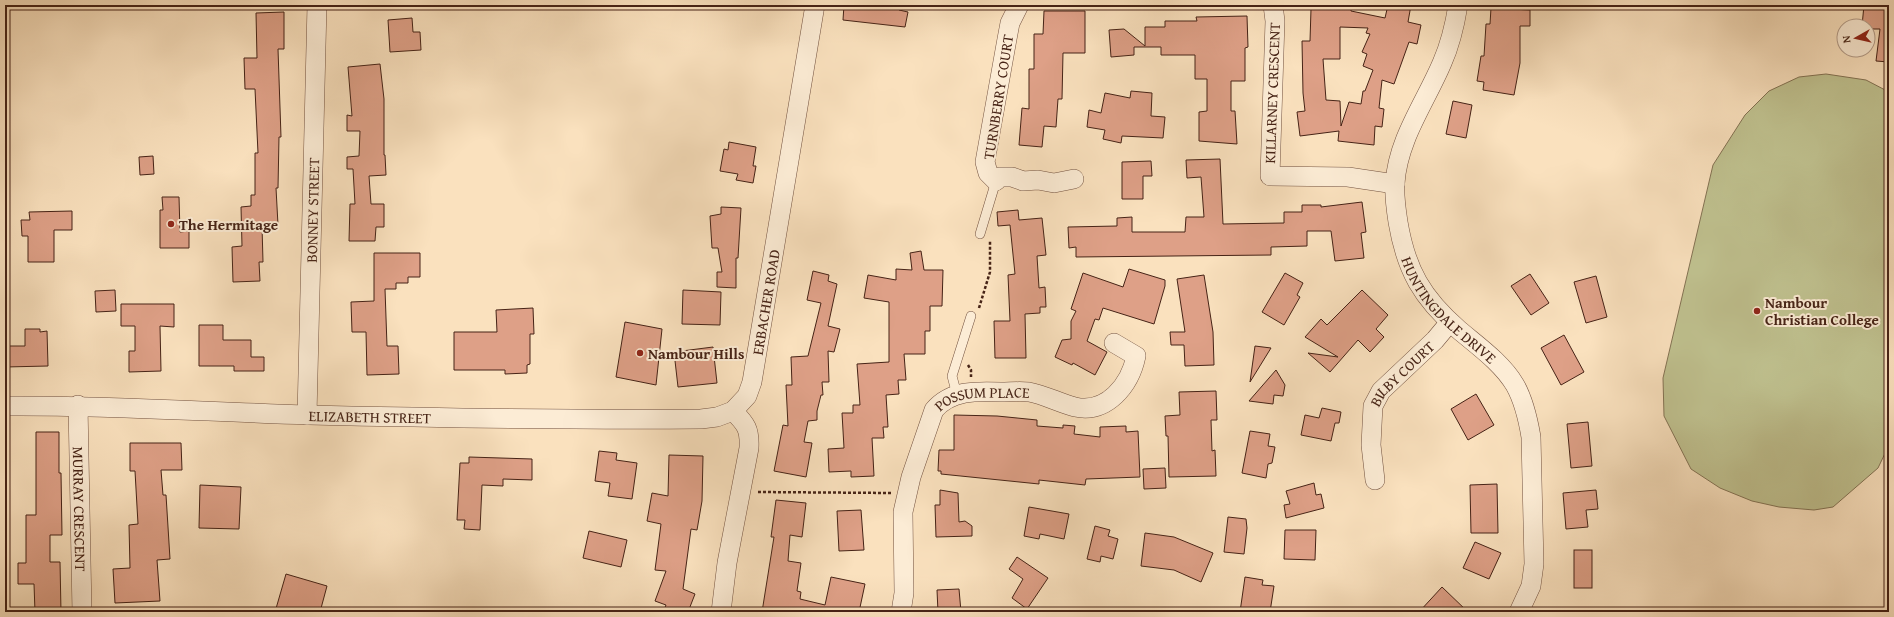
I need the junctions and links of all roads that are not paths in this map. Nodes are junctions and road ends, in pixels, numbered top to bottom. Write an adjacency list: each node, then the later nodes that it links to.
1 (317, 5): 17 (street, BONNEY STREET)
2 (815, 5): 16 (street, ERBACHER ROAD)
3 (1019, 5): 7 (street, TURNBERRY COURT)
4 (1273, 5): 8 (street, KILLARNEY CRESCENT)
5 (1458, 5): 8 (street, HUNTINGDALE DRIVE)
6 (1074, 179): 7 (street)
7 (996, 181): 9 (lane, TURNBERRY COURT)
8 (1395, 184): 11 (street, HUNTINGDALE DRIVE)
9 (980, 234)
10 (971, 316): 13 (lane)
11 (1450, 322): 18 (street, BILBY COURT); 22 (street, HUNTINGDALE DRIVE)
12 (1114, 343): 13 (street, POSSUM PLACE)
13 (957, 395): 21 (street, POSSUM PLACE)
14 (78, 405): 15 (street, ELIZABETH STREET); 17 (street, ELIZABETH STREET); 19 (street, MURRAY CRESCENT)
15 (5, 406)
16 (733, 411): 17 (street, ELIZABETH STREET); 20 (street)
17 (307, 415)
18 (1375, 480)
19 (82, 612)
20 (721, 612)
21 (901, 612)
22 (1519, 612)

